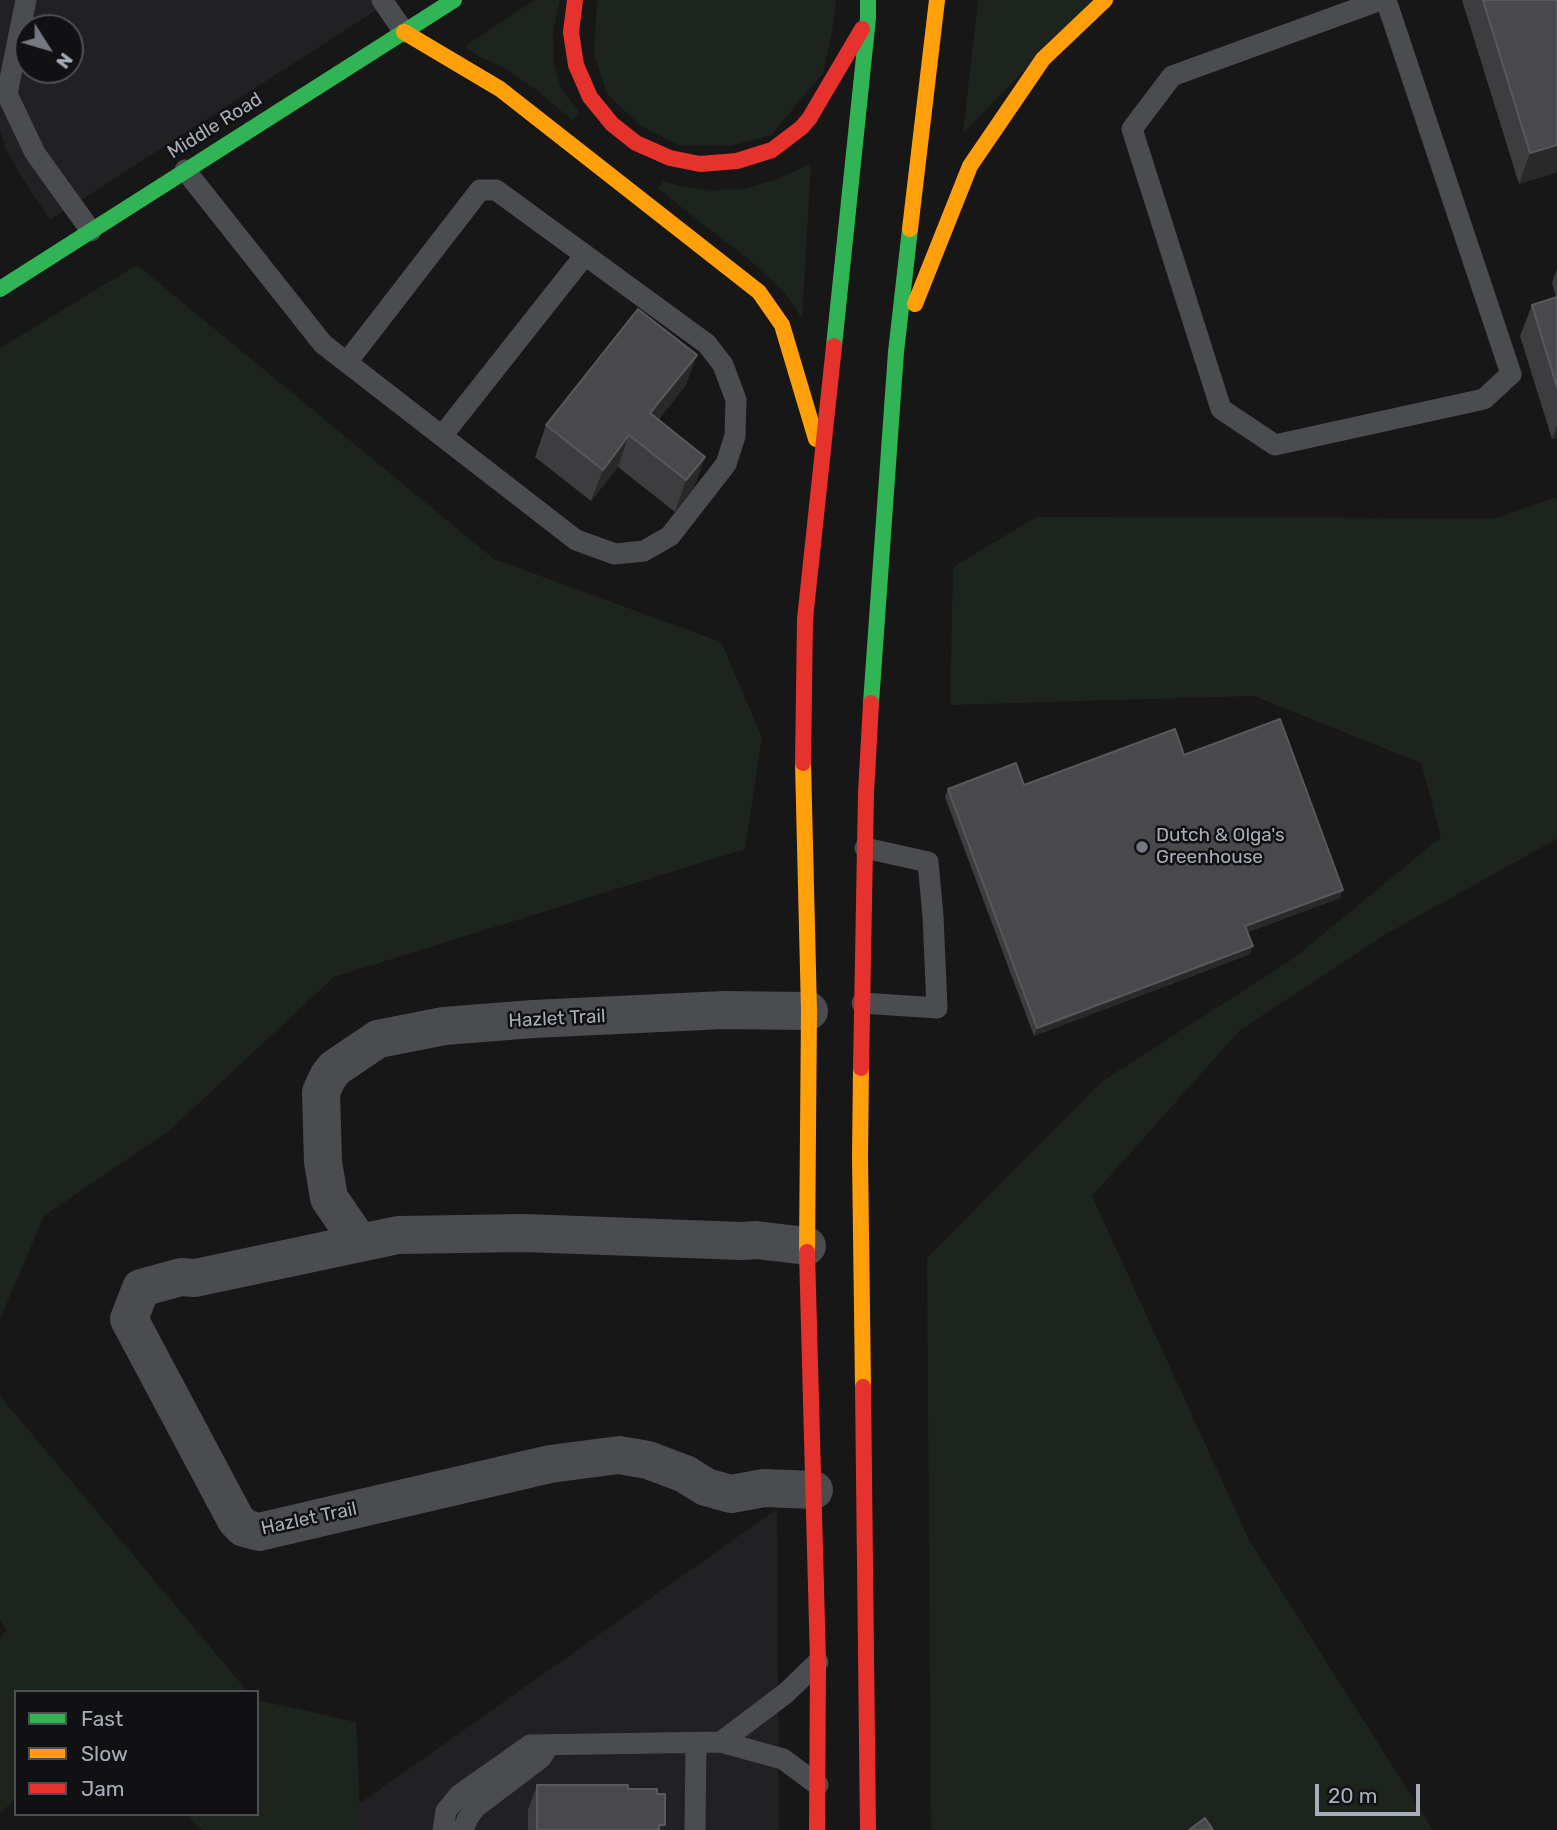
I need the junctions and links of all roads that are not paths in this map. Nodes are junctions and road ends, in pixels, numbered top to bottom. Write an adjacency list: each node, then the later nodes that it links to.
1 (26, 0): 12 (lane)
2 (383, 0): 10 (lane)
3 (454, 0): 10 (main road, Middle Road)
4 (575, 0): 9 (main road)
5 (868, 0): 9 (main road)
6 (937, 0): 15 (main road)
7 (1105, 0): 15 (main road)
8 (1383, 0): 8 (lane)
9 (868, 18): 18 (main road)
10 (404, 32): 11 (main road, Middle Road); 18 (main road)
11 (186, 170): 12 (main road, Middle Road); 16 (lane)
12 (91, 231): 14 (main road, Middle Road)
13 (585, 255): 16 (lane); 17 (lane); 17 (lane)
14 (0, 289)
15 (896, 352): 19 (main road)
16 (347, 362): 17 (lane)
17 (442, 436)
18 (822, 458): 21 (main road)
19 (865, 848): 20 (main road); 20 (lane)
20 (862, 1003): 34 (main road)
21 (809, 1011): 22 (street, Hazlet Trail); 23 (main road)
22 (359, 1242): 23 (street, Hazlet Trail); 24 (street, Hazlet Trail)
23 (807, 1246): 24 (main road)
24 (814, 1490): 25 (main road)
25 (818, 1662): 27 (lane); 29 (main road)
26 (696, 1742): 27 (lane); 28 (lane); 32 (lane)
27 (721, 1742): 29 (lane)
28 (549, 1745): 30 (lane); 31 (lane)
29 (818, 1785): 33 (main road)
30 (443, 1830)
31 (463, 1830)
32 (695, 1830)
33 (817, 1830)
34 (867, 1830)

